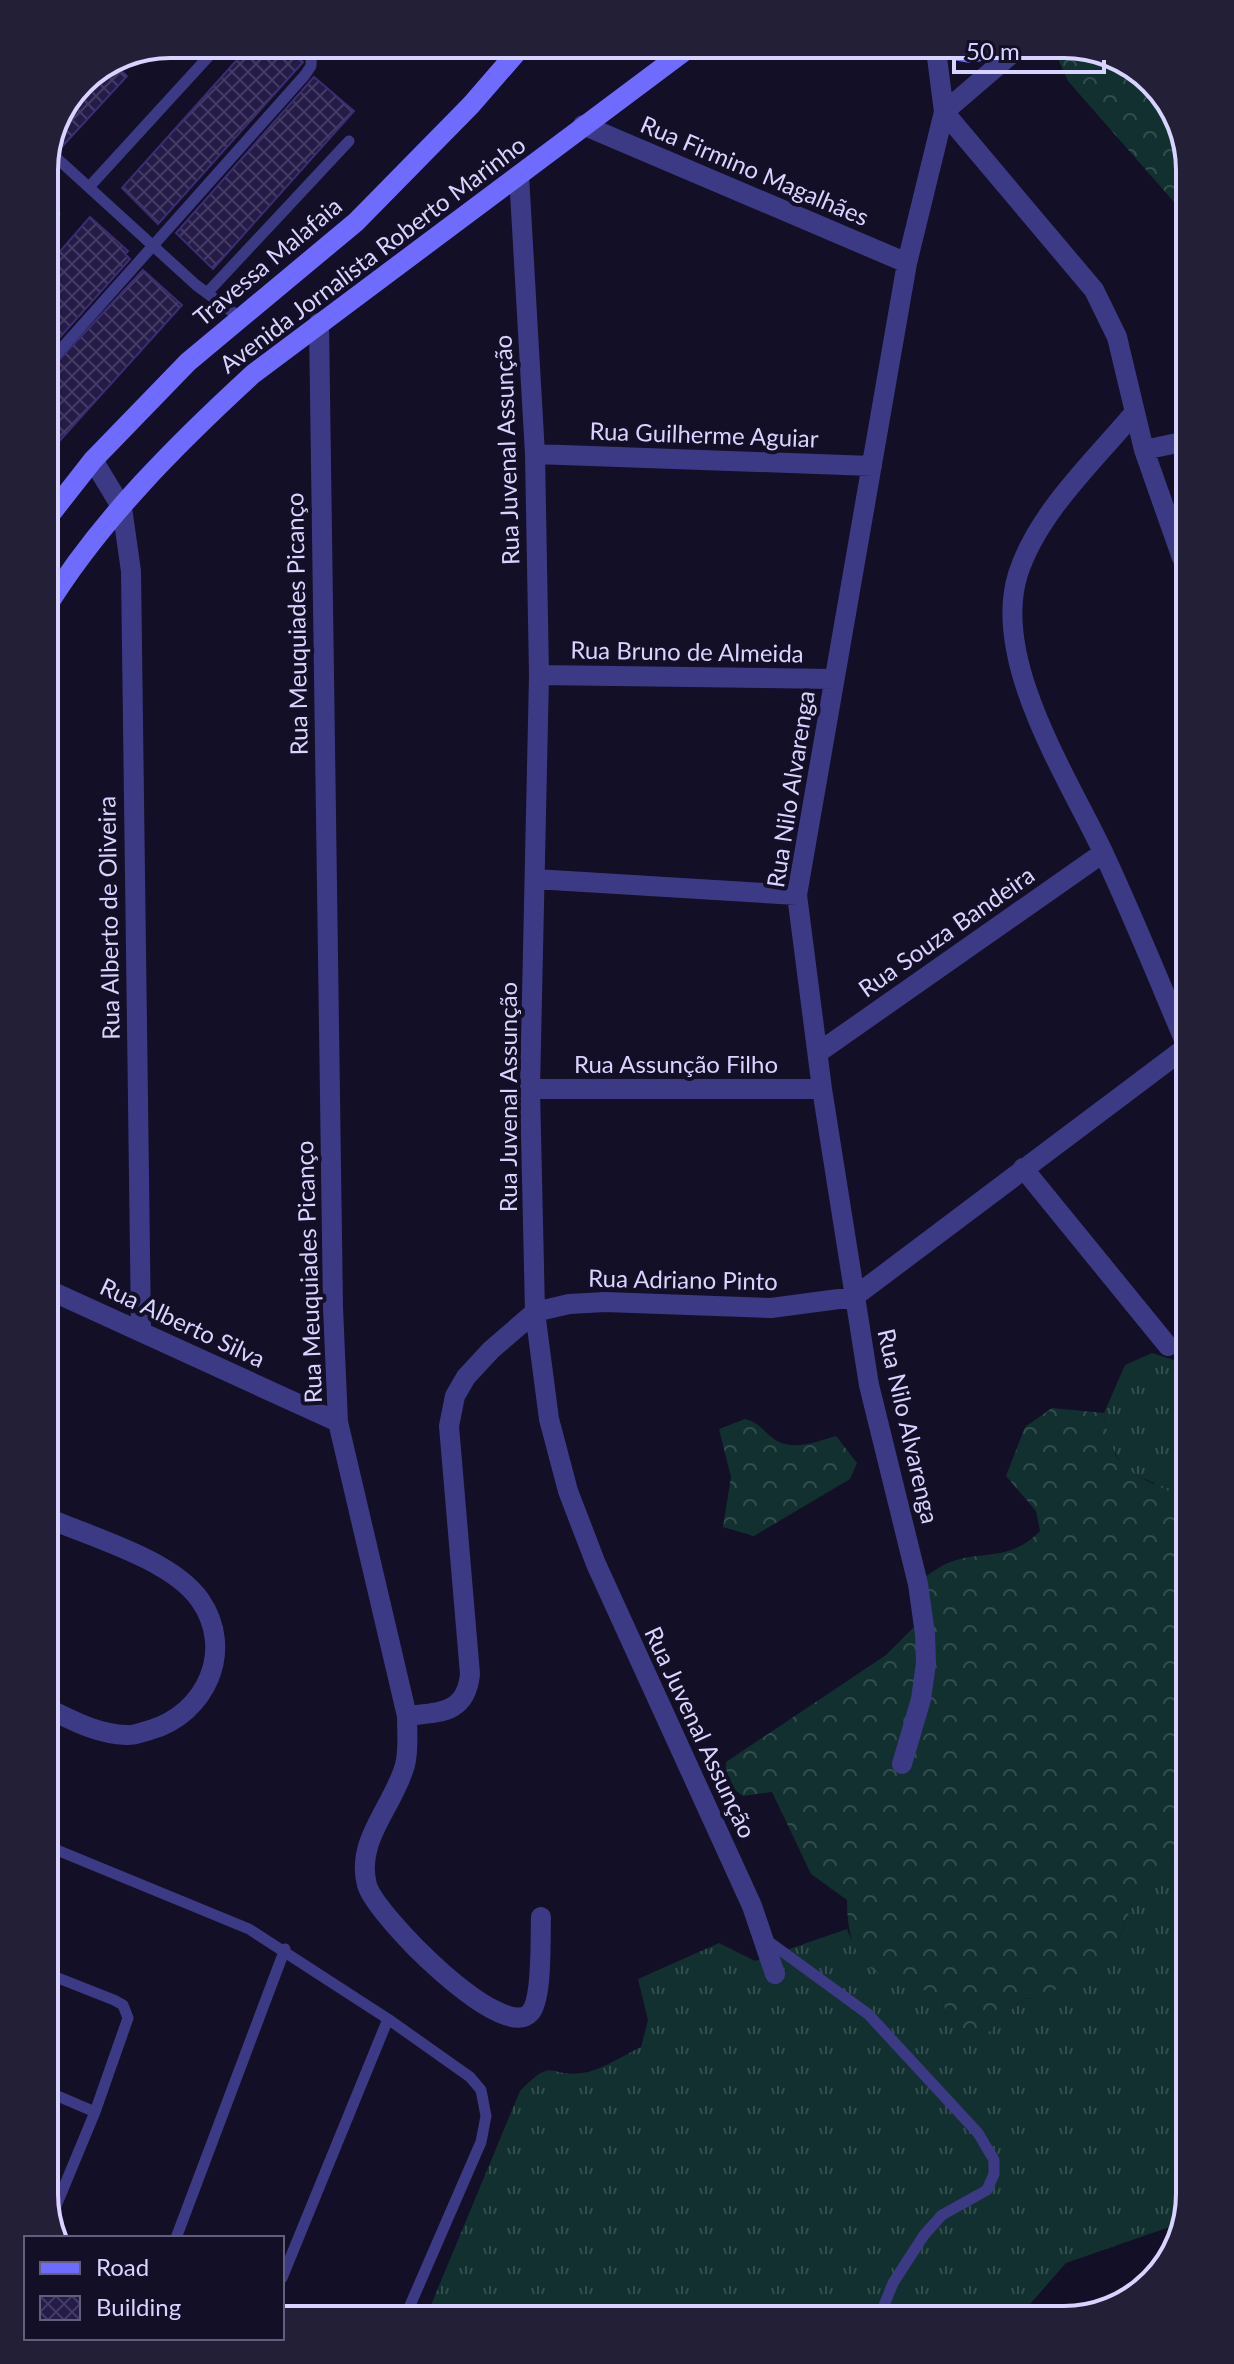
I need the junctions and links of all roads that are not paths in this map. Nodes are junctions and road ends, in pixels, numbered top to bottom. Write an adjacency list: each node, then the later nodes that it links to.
1 (207, 58): 12 (lane)
2 (312, 58): 13 (lane)
3 (512, 58): 16 (main road, Travessa Malafaia)
4 (675, 58): 8 (main road, Avenida Jornalista Roberto Marinho)
5 (929, 58): 7 (street, Rua Nilo Alvarenga)
6 (1005, 58): 7 (street)
7 (944, 112): 14 (street, Rua Nilo Alvarenga); 19 (street)
8 (583, 125): 11 (main road, Avenida Jornalista Roberto Marinho); 14 (street, Rua Firmino Magalhães)
9 (349, 141): 15 (lane)
10 (59, 159): 12 (lane)
11 (519, 175): 17 (main road, Avenida Jornalista Roberto Marinho); 22 (street, Rua Juvenal Assunção)
12 (90, 186): 13 (lane)
13 (153, 248): 15 (lane); 18 (lane)
14 (907, 263): 24 (street, Rua Nilo Alvarenga)
15 (207, 293): 16 (lane)
16 (242, 319): 23 (main road, Travessa Malafaia)
17 (319, 323): 26 (main road, Avenida Jornalista Roberto Marinho); 45 (street, Rua Meuquiades Picanço)
18 (58, 353)
19 (1135, 412): 21 (street); 31 (street)
20 (1176, 443): 21 (street)
21 (1144, 450): 27 (street)
22 (535, 454): 24 (street, Rua Guilherme Aguiar); 29 (street, Rua Juvenal Assunção)
23 (93, 460): 25 (main road, Travessa Malafaia); 26 (street)
24 (872, 466): 30 (street, Rua Nilo Alvarenga)
25 (58, 505)
26 (122, 508): 28 (main road, Avenida Jornalista Roberto Marinho); 43 (street, Rua Alberto de Oliveira)
27 (1176, 541)
28 (58, 592)
29 (539, 675): 30 (street, Rua Bruno de Almeida); 32 (street, Rua Juvenal Assunção)
30 (834, 679): 33 (street, Rua Nilo Alvarenga)
31 (1103, 853): 34 (street); 35 (street, Rua Souza Bandeira)
32 (535, 879): 33 (street); 37 (street, Rua Juvenal Assunção)
33 (797, 895): 35 (street, Rua Nilo Alvarenga)
34 (1176, 1021)
35 (819, 1052): 38 (street, Rua Nilo Alvarenga)
36 (1176, 1055): 39 (street, Rua Adriano Pinto)
37 (530, 1089): 38 (street, Rua Assunção Filho); 42 (street, Rua Juvenal Assunção)
38 (822, 1089): 41 (street, Rua Nilo Alvarenga)
39 (1023, 1168): 41 (street, Rua Adriano Pinto); 44 (street)
40 (58, 1294): 43 (street, Rua Alberto Silva)
41 (854, 1297): 42 (street, Rua Adriano Pinto); 49 (street, Rua Nilo Alvarenga)
42 (535, 1312): 48 (street, Rua Adriano Pinto); 52 (street, Rua Juvenal Assunção)
43 (141, 1329): 45 (street, Rua Alberto Silva)
44 (1168, 1346)
45 (338, 1422): 48 (street, Rua Meuquiades Picanço)
46 (58, 1522): 47 (street)
47 (58, 1713)
48 (407, 1716): 51 (street, Rua Meuquiades Picanço)
49 (902, 1764)
50 (58, 1850): 53 (lane)
51 (541, 1917)
52 (764, 1939): 54 (street, Rua Juvenal Assunção); 63 (lane)
53 (285, 1949): 56 (lane); 60 (lane)
54 (775, 1974)
55 (58, 1978): 58 (lane)
56 (388, 2019): 61 (lane); 62 (lane)
57 (58, 2096): 58 (lane)
58 (95, 2112): 59 (lane)
59 (59, 2200)
60 (177, 2236)
61 (284, 2273)
62 (410, 2306)
63 (884, 2306)

